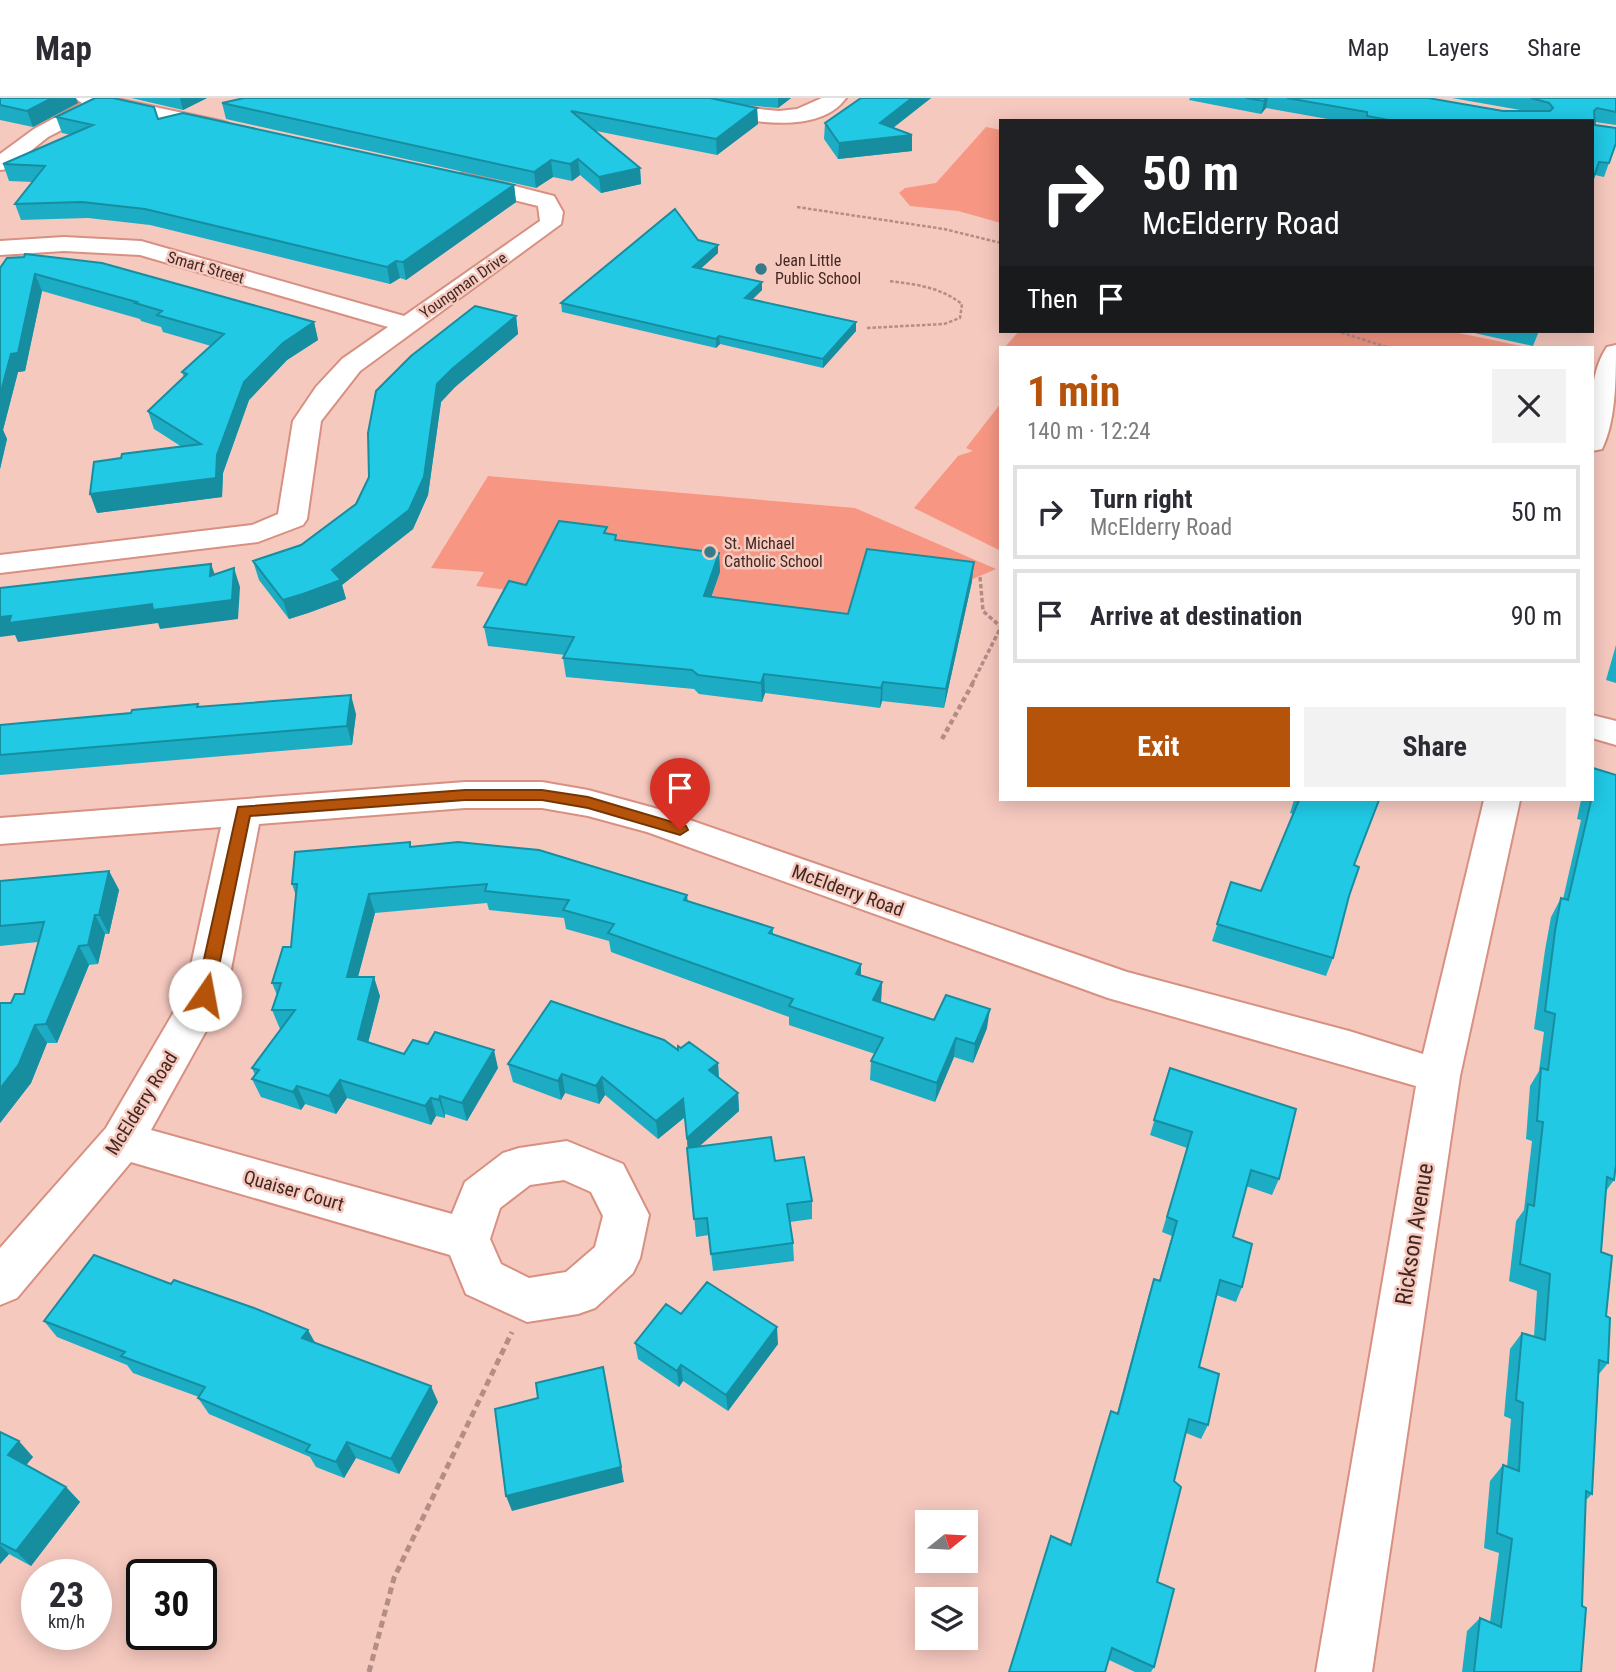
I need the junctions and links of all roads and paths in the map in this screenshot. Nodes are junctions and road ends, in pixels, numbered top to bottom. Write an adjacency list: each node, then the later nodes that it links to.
1 (677, 98): 2 (street)
2 (836, 98)
3 (99, 99): 4 (street); 5 (street)
4 (236, 130)
5 (0, 164)
6 (439, 175): 11 (street, Youngman Drive)
7 (797, 207): 8 (path)
8 (999, 243)
9 (0, 248): 11 (street, Smart Street)
10 (888, 281): 12 (path)
11 (408, 325): 19 (street, Youngman Drive)
12 (867, 328)
13 (1342, 333): 14 (path)
14 (1384, 346)
15 (1616, 353): 16 (street)
16 (1594, 436)
17 (1594, 456): 18 (street)
18 (1616, 461)
19 (0, 564)
20 (980, 577): 21 (path)
21 (999, 626)
22 (999, 631): 25 (path)
23 (1594, 727): 24 (street)
24 (1616, 733)
25 (942, 739)
26 (1502, 801): 29 (street, Rickson Avenue)
27 (243, 811): 28 (street, McElderry Road); 29 (street, McElderry Road); 30 (street, McElderry Road)
28 (0, 831)
29 (1439, 1076): 35 (street, Rickson Avenue)
30 (121, 1141): 31 (street, Quaiser Court); 32 (street, McElderry Road)
31 (467, 1239): 33 (street); 33 (street)
32 (0, 1283)
33 (527, 1300): 34 (path)
34 (369, 1672)
35 (1343, 1672)

